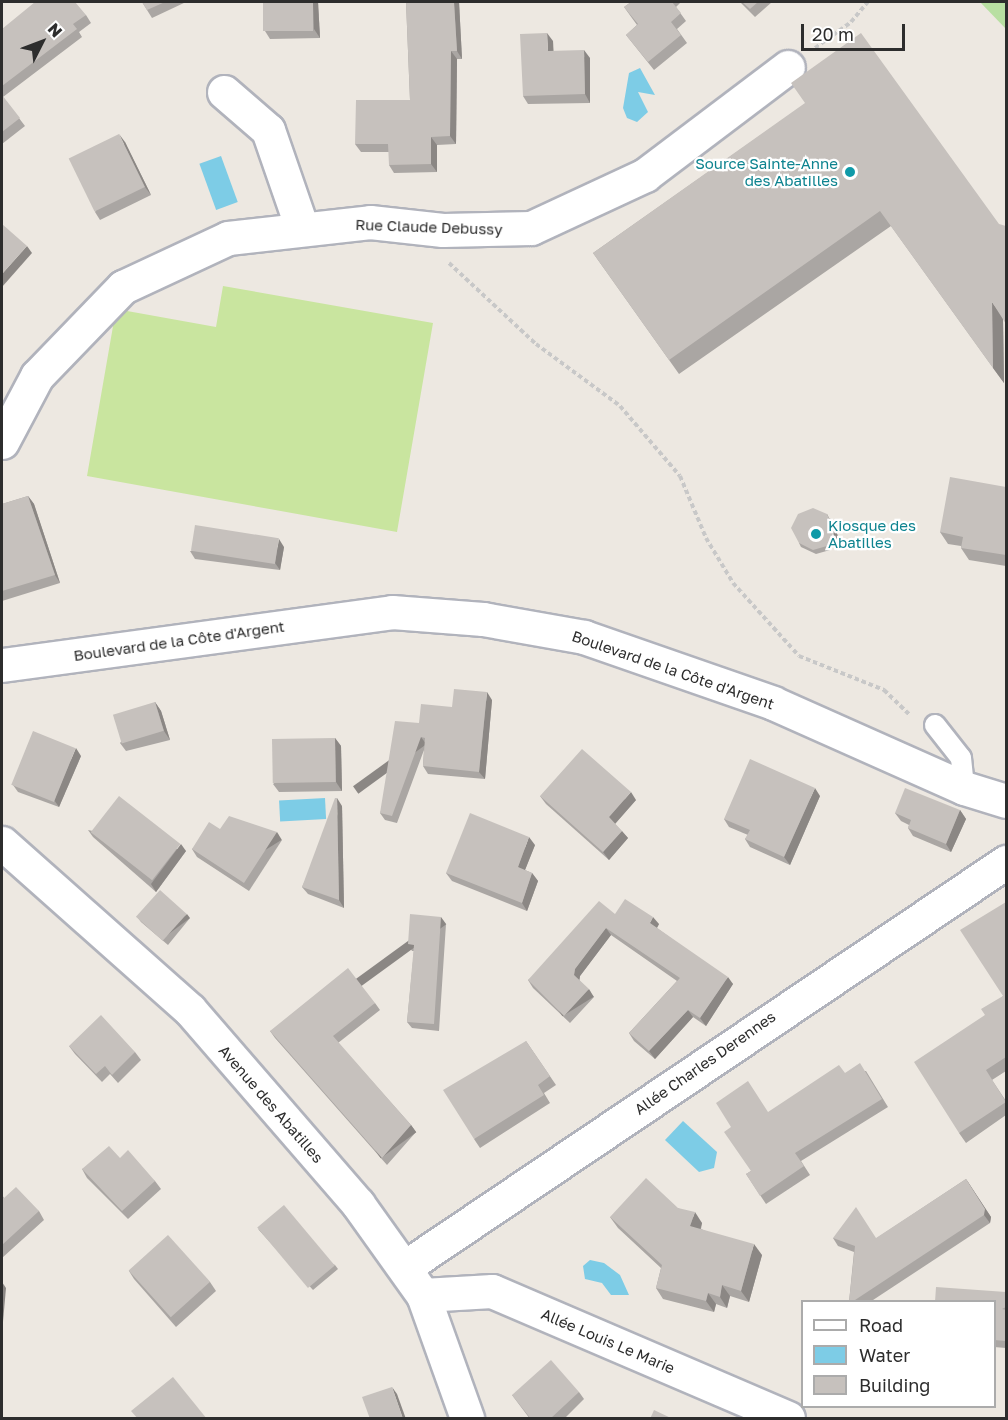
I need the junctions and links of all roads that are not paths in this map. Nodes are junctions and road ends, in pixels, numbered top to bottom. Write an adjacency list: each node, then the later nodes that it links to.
1 (788, 67): 3 (street, Rue Claude Debussy)
2 (224, 92): 3 (street)
3 (302, 228): 4 (street, Rue Claude Debussy)
4 (2, 442)
5 (2, 665): 7 (street, Boulevard de la Côte d'Argent)
6 (935, 725): 7 (lane)
7 (964, 788): 8 (street, Boulevard de la Côte d'Argent)
8 (1006, 801)
9 (2, 843): 11 (street, Avenue des Abatilles)
10 (1006, 862): 11 (street, Allée Charles Derennes)
11 (405, 1267): 12 (street, Avenue des Abatilles)
12 (423, 1295): 13 (street, Avenue des Abatilles); 14 (street, Allée Louis Le Marie)
13 (467, 1419)
14 (788, 1419)

